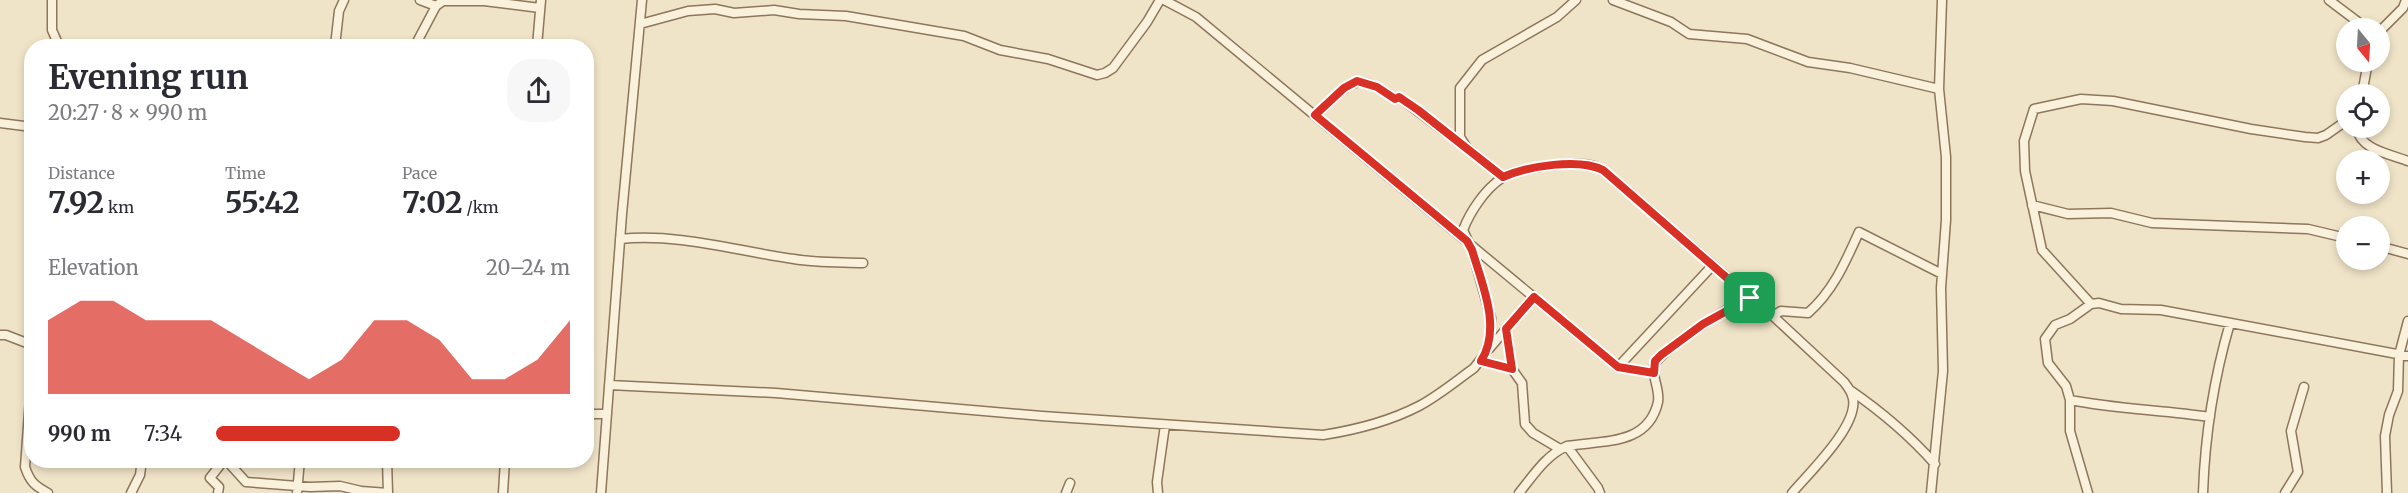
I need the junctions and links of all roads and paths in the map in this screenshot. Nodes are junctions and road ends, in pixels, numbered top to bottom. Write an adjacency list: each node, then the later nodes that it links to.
1 (52, 0): 18 (street)
2 (345, 0): 19 (street)
3 (420, 0): 13 (street)
4 (642, 0): 17 (street)
5 (761, 0): 14 (street)
6 (1162, 0): 14 (street); 23 (street)
7 (1576, 0): 28 (street)
8 (1613, 0): 22 (street)
9 (1942, 0): 22 (street)
10 (2329, 0): 15 (street)
11 (2406, 0): 16 (street)
12 (541, 4): 13 (street); 21 (street)
13 (436, 6): 20 (street)
14 (760, 10): 17 (street)
15 (2353, 18)
16 (2390, 21)
17 (640, 24): 33 (street)
18 (56, 39)
19 (336, 39)
20 (419, 39)
21 (538, 39)
22 (1939, 89): 39 (street)
23 (1315, 115): 28 (street); 34 (street)
24 (0, 123): 25 (street)
25 (24, 126)
26 (2336, 128): 31 (street)
27 (2360, 138): 29 (street)
28 (1467, 148): 30 (street)
29 (2408, 160)
30 (1503, 177): 34 (street); 38 (street)
31 (2032, 205): 32 (street); 42 (street)
32 (2336, 236)
33 (620, 239): 37 (street); 54 (street)
34 (1467, 241): 40 (street); 50 (street)
35 (2390, 249): 36 (street)
36 (2408, 254)
37 (863, 262)
38 (1713, 265): 41 (street); 51 (street)
39 (1942, 274): 43 (street); 63 (street)
40 (1534, 297): 46 (street); 51 (street)
41 (1750, 298): 43 (street); 53 (street)
42 (2091, 304): 45 (street); 57 (street)
43 (1773, 316): 56 (street)
44 (2408, 321): 49 (street)
45 (2230, 323): 49 (street); 60 (street)
46 (1506, 329): 50 (street); 52 (street)
47 (0, 335): 48 (street)
48 (24, 342)
49 (2404, 355): 90 (street)
50 (1483, 357): 52 (street); 61 (street)
51 (1618, 367): 53 (street)
52 (1512, 369): 62 (street)
53 (1654, 373): 62 (street)
54 (609, 385): 59 (street); 61 (street)
55 (2304, 387): 89 (street)
56 (1850, 390): 63 (street); 84 (street)
57 (2070, 400): 60 (street); 86 (street)
58 (594, 414): 59 (street)
59 (607, 414): 79 (street)
60 (2210, 417): 71 (street)
61 (1165, 425): 81 (street)
62 (1564, 448): 82 (street); 83 (street)
63 (1935, 464): 85 (street)
64 (25, 468): 74 (street)
65 (141, 468): 75 (street)
66 (218, 468): 76 (street)
67 (232, 468): 73 (street)
68 (299, 468): 73 (street)
69 (387, 468): 77 (street)
70 (505, 468): 78 (street)
71 (2203, 478): 87 (street); 88 (street)
72 (1070, 483): 80 (street)
73 (298, 489): 77 (street)
74 (48, 493)
75 (131, 493)
76 (218, 493)
77 (388, 493)
78 (503, 493)
79 (601, 493)
80 (1066, 493)
81 (1158, 493)
82 (1519, 493)
83 (1600, 493)
84 (1792, 493)
85 (1931, 493)
86 (2088, 493)
87 (2198, 493)
88 (2203, 493)
89 (2285, 493)
90 (2387, 493)

